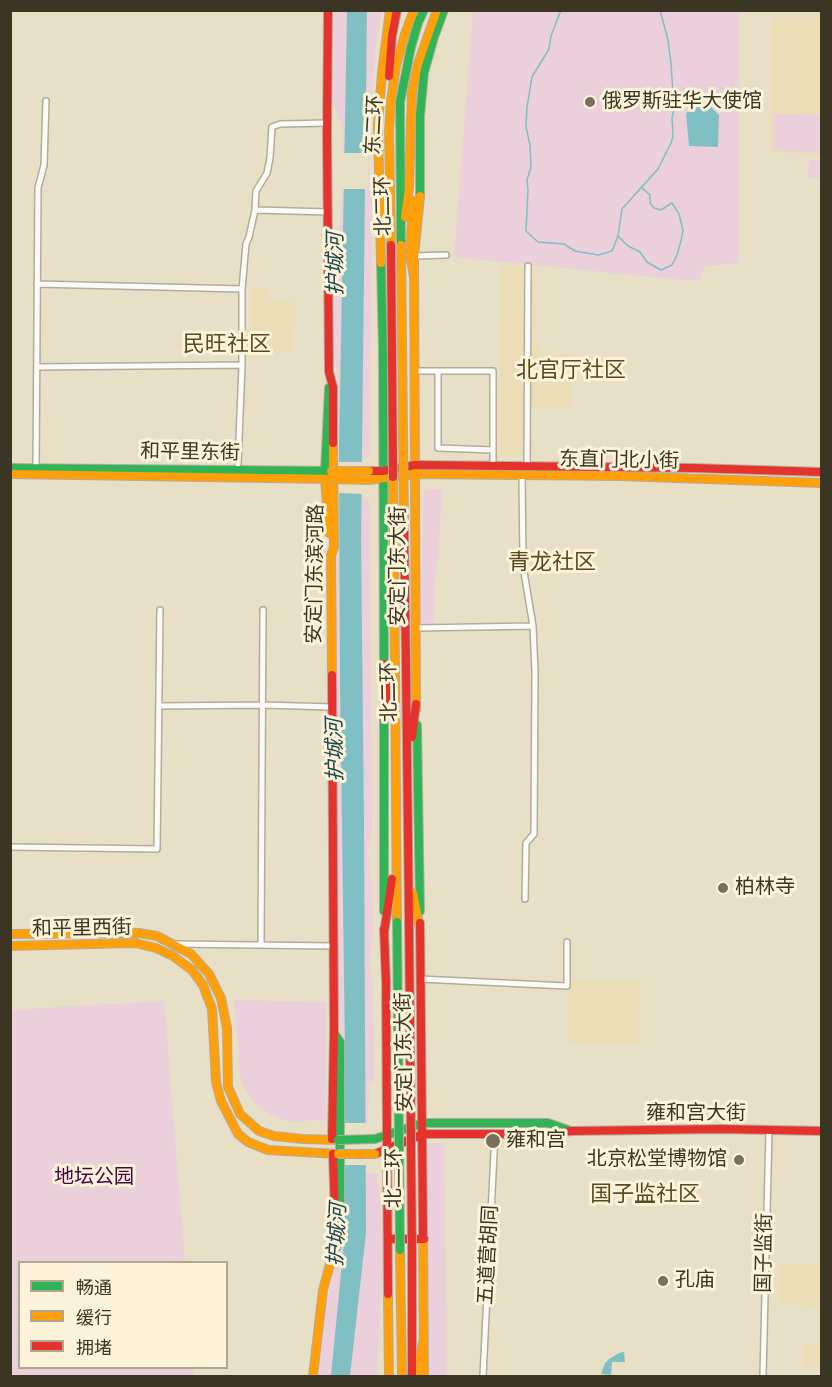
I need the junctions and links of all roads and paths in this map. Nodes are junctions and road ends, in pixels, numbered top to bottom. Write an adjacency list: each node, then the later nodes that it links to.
1 (328, 10): 11 (main road, 安定门东滨河路)
2 (390, 10): 24 (main road, 安定门东大街)
3 (398, 10): 12 (main road)
4 (408, 10): 9 (main road)
5 (414, 10): 9 (main road, 东二环)
6 (424, 10): 16 (main road, 北二环)
7 (437, 10): 13 (main road)
8 (444, 10): 19 (main road, 安定门东大街)
9 (396, 66): 12 (main road, 东二环)
10 (46, 101): 22 (street)
11 (327, 123): 14 (street); 15 (main road, 安定门东滨河路)
12 (388, 131): 17 (main road, 东二环)
13 (411, 137): 16 (main road); 21 (main road)
14 (255, 210): 15 (street); 23 (street)
15 (329, 212): 29 (main road, 安定门东滨河路)
16 (401, 242): 62 (main road, 北二环, bridge)
17 (392, 245): 61 (main road, 北二环, bridge)
18 (446, 255): 19 (street)
19 (414, 256): 21 (main road, 安定门东大街)
20 (528, 266): 36 (street)
21 (414, 277): 25 (main road, 安定门东大街)
22 (37, 284): 23 (street); 27 (street)
23 (242, 288): 26 (street)
24 (383, 351): 25 (main road); 32 (main road, 安定门东大街)
25 (414, 352): 28 (main road, 安定门东大街)
26 (242, 365): 27 (street); 34 (street)
27 (37, 367): 38 (street)
28 (415, 371): 30 (street); 33 (main road, 安定门东大街)
29 (329, 372): 43 (main road); 49 (main road, 安定门东滨河路)
30 (438, 372): 31 (street); 31 (street)
31 (493, 450): 35 (street)
32 (382, 451): 33 (main road); 44 (main road, 安定门东大街)
33 (415, 451): 39 (main road, 安定门东大街)
34 (238, 464)
35 (494, 466): 36 (main road, 东直门北小街); 39 (main road, 东直门北小街)
36 (527, 466): 40 (main road, 东直门北小街)
37 (10, 468): 38 (main road, 和平里东街)
38 (36, 468): 43 (main road, 和平里东街)
39 (415, 469): 44 (main road, 和平里东街); 45 (main road, 东直门北小街); 48 (main road, 安定门东大街)
40 (619, 472): 41 (main road, 东直门北小街); 45 (main road, 东直门北小街); 46 (main road, 东直门北小街)
41 (822, 472)
42 (10, 474): 43 (main road, 和平里东街)
43 (328, 475): 44 (main road, 和平里东街, bridge); 49 (main road)
44 (383, 475): 47 (main road, 安定门东大街)
45 (522, 475): 54 (street)
46 (822, 483)
47 (383, 521): 48 (main road); 50 (main road, 安定门东大街)
48 (416, 521): 51 (main road, 安定门东大街)
49 (331, 555): 60 (main road, 安定门东滨河路)
50 (383, 596): 51 (main road); 56 (main road, 安定门东大街)
51 (416, 596): 55 (main road, 安定门东大街)
52 (160, 610): 59 (street)
53 (263, 610): 58 (street)
54 (533, 626): 55 (street); 66 (street)
55 (416, 628): 57 (main road, 安定门东大街)
56 (384, 664): 61 (main road); 68 (main road, 安定门东大街)
57 (416, 704): 62 (main road); 67 (main road, 安定门东大街)
58 (263, 705): 59 (street); 60 (street); 72 (street)
59 (159, 706): 63 (street)
60 (332, 706): 74 (main road, 安定门东滨河路)
61 (396, 745): 64 (main road, 北二环)
62 (408, 772): 65 (main road, 北二环)
63 (10, 847)
64 (396, 853): 68 (main road); 96 (main road, 北二环, bridge)
65 (408, 869): 67 (main road); 97 (main road, 北二环, bridge)
66 (525, 899)
67 (420, 929): 76 (main road, 安定门东大街)
68 (384, 933): 75 (main road, 安定门东大街)
69 (10, 934): 71 (main road, 和平里西街)
70 (567, 942): 77 (street)
71 (174, 944): 72 (street); 86 (main road, 和平里西街)
72 (261, 945): 74 (street)
73 (10, 946): 89 (main road, 和平里西街)
74 (333, 946): 78 (main road, 安定门东滨河路)
75 (385, 967): 76 (main road); 85 (main road, 安定门东大街)
76 (420, 968): 77 (main road, 安定门东大街)
77 (420, 979): 79 (main road, 安定门东大街)
78 (334, 1032): 86 (main road, 安定门东滨河路); 92 (main road)
79 (423, 1123): 81 (main road, 雍和宫大街); 84 (main road, 安定门东大街); 85 (main road, 雍和宫大街)
80 (769, 1130): 81 (main road, 雍和宫大街); 82 (main road, 雍和宫大街); 101 (street, 国子监街)
81 (571, 1131): 83 (main road, 雍和宫大街)
82 (822, 1131)
83 (495, 1133): 84 (main road, 雍和宫大街); 100 (street, 五道营胡同)
84 (423, 1134): 88 (main road); 91 (main road, 安定门东大街)
85 (387, 1135): 87 (main road, 雍和宫大街); 88 (main road, 安定门东大街)
86 (335, 1139): 87 (main road, 和平里西街, bridge)
87 (375, 1139)
88 (387, 1149): 89 (main road, 和平里西街, bridge); 90 (main road, 安定门东大街)
89 (335, 1154): 92 (main road)
90 (388, 1239): 91 (main road); 95 (main road, 安定门东大街)
91 (424, 1239): 93 (main road, 安定门东大街)
92 (332, 1259): 94 (main road)
93 (423, 1342): 98 (main road); 99 (main road, 安定门东大街)
94 (313, 1377)
95 (389, 1377)
96 (402, 1377)
97 (412, 1377)
98 (417, 1377)
99 (424, 1377)
100 (483, 1377)
101 (763, 1377)

